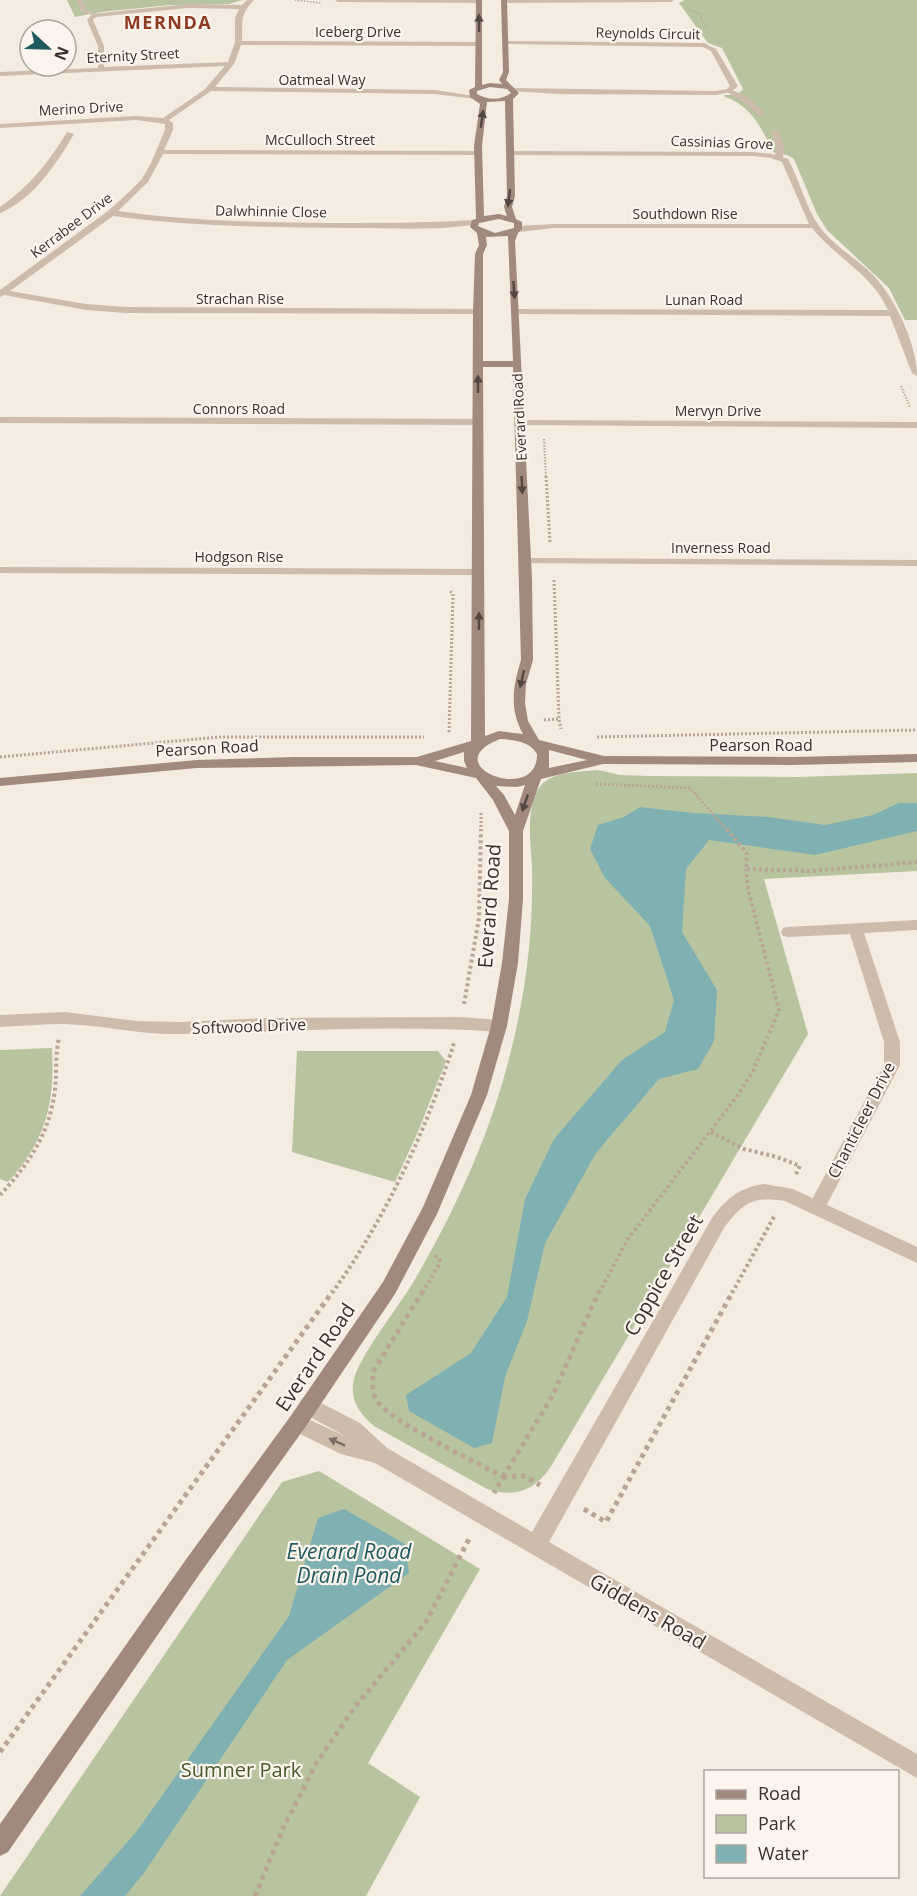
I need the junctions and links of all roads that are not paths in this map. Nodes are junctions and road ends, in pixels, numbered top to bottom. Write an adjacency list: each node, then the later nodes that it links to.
1 (79, 0): 8 (street)
2 (251, 0): 7 (street)
3 (339, 0): 4 (street)
4 (479, 0): 10 (street, one-way to 4)
5 (504, 0): 6 (street); 11 (street, Everard Road)
6 (671, 0)
7 (244, 7): 8 (street); 9 (street)
8 (94, 15): 13 (street)
9 (239, 43): 10 (street, Iceberg Drive); 12 (street)
10 (478, 44): 17 (street)
11 (506, 44): 16 (street, Reynolds Circuit); 18 (street, Everard Road)
12 (231, 64): 13 (street, Eternity Street); 15 (street)
13 (101, 69): 14 (street, Eternity Street)
14 (0, 74)
15 (208, 89): 17 (street, Oatmeal Way); 20 (street)
16 (729, 91): 18 (street); 19 (street)
17 (477, 93): 18 (street); 18 (street); 25 (street, one-way to 17)
18 (510, 93): 26 (street, Everard Road)
19 (762, 114)
20 (164, 120): 21 (street, Merino Drive); 24 (street, Kerrabee Drive)
21 (0, 126)
22 (774, 131): 27 (street)
23 (70, 134): 28 (street)
24 (161, 152): 25 (street, McCulloch Street); 29 (street, Kerrabee Drive)
25 (478, 153): 31 (street)
26 (510, 153): 27 (street, Cassinias Grove); 30 (street, Everard Road, one-way to 30)
27 (779, 158): 32 (street, Cassinias Grove)
28 (0, 211)
29 (111, 213): 31 (street, Dalwhinnie Close); 33 (street, Kerrabee Drive)
30 (516, 225): 31 (street); 31 (street); 32 (street, Southdown Rise); 35 (street, Everard Road, one-way to 35)
31 (478, 226): 34 (street)
32 (815, 226): 36 (street, Cassinias Grove)
33 (1, 293): 34 (street, Strachan Rise)
34 (478, 312): 37 (street)
35 (516, 312): 36 (street, Lunan Road); 38 (street, Everard Road)
36 (892, 313): 39 (street, Cassinias Grove)
37 (478, 364): 38 (street); 41 (street, one-way to 37)
38 (517, 364): 42 (street, Everard Road)
39 (917, 373)
40 (0, 420): 41 (street, Connors Road)
41 (478, 422): 47 (street)
42 (520, 423): 43 (street, Mervyn Drive); 44 (street, Everard Road, one-way to 44)
43 (914, 425)
44 (525, 561): 45 (street, Inverness Road); 49 (street, Everard Road, one-way to 49)
45 (917, 563)
46 (0, 570): 47 (street, Hodgson Rise)
47 (478, 572): 48 (street, one-way to 47)
48 (477, 743): 49 (street); 52 (street, Pearson Road); 53 (street)
49 (535, 743): 51 (street, Pearson Road); 54 (street)
50 (917, 758): 51 (street, Pearson Road)
51 (604, 760): 54 (street, Pearson Road)
52 (416, 761): 53 (street, Pearson Road); 55 (street, Pearson Road)
53 (477, 774): 54 (street); 56 (street, Everard Road)
54 (536, 775): 56 (street, Everard Road, one-way to 56)
55 (0, 782)
56 (516, 831): 61 (street, Everard Road)
57 (917, 925): 58 (street)
58 (855, 928): 59 (street); 62 (street, Chanticleer Drive)
59 (788, 932)
60 (0, 1022): 61 (street, Softwood Drive)
61 (499, 1026): 64 (street, Everard Road)
62 (816, 1207): 63 (street, Coppice Street); 67 (street, Coppice Street)
63 (917, 1255)
64 (308, 1406): 65 (street, Everard Road); 66 (street, Giddens Road)
65 (297, 1423): 66 (street, Giddens Road, one-way to 65); 69 (street, Everard Road)
66 (380, 1455): 67 (street, Giddens Road)
67 (535, 1546): 68 (street, Giddens Road)
68 (917, 1767)
69 (0, 1844)

